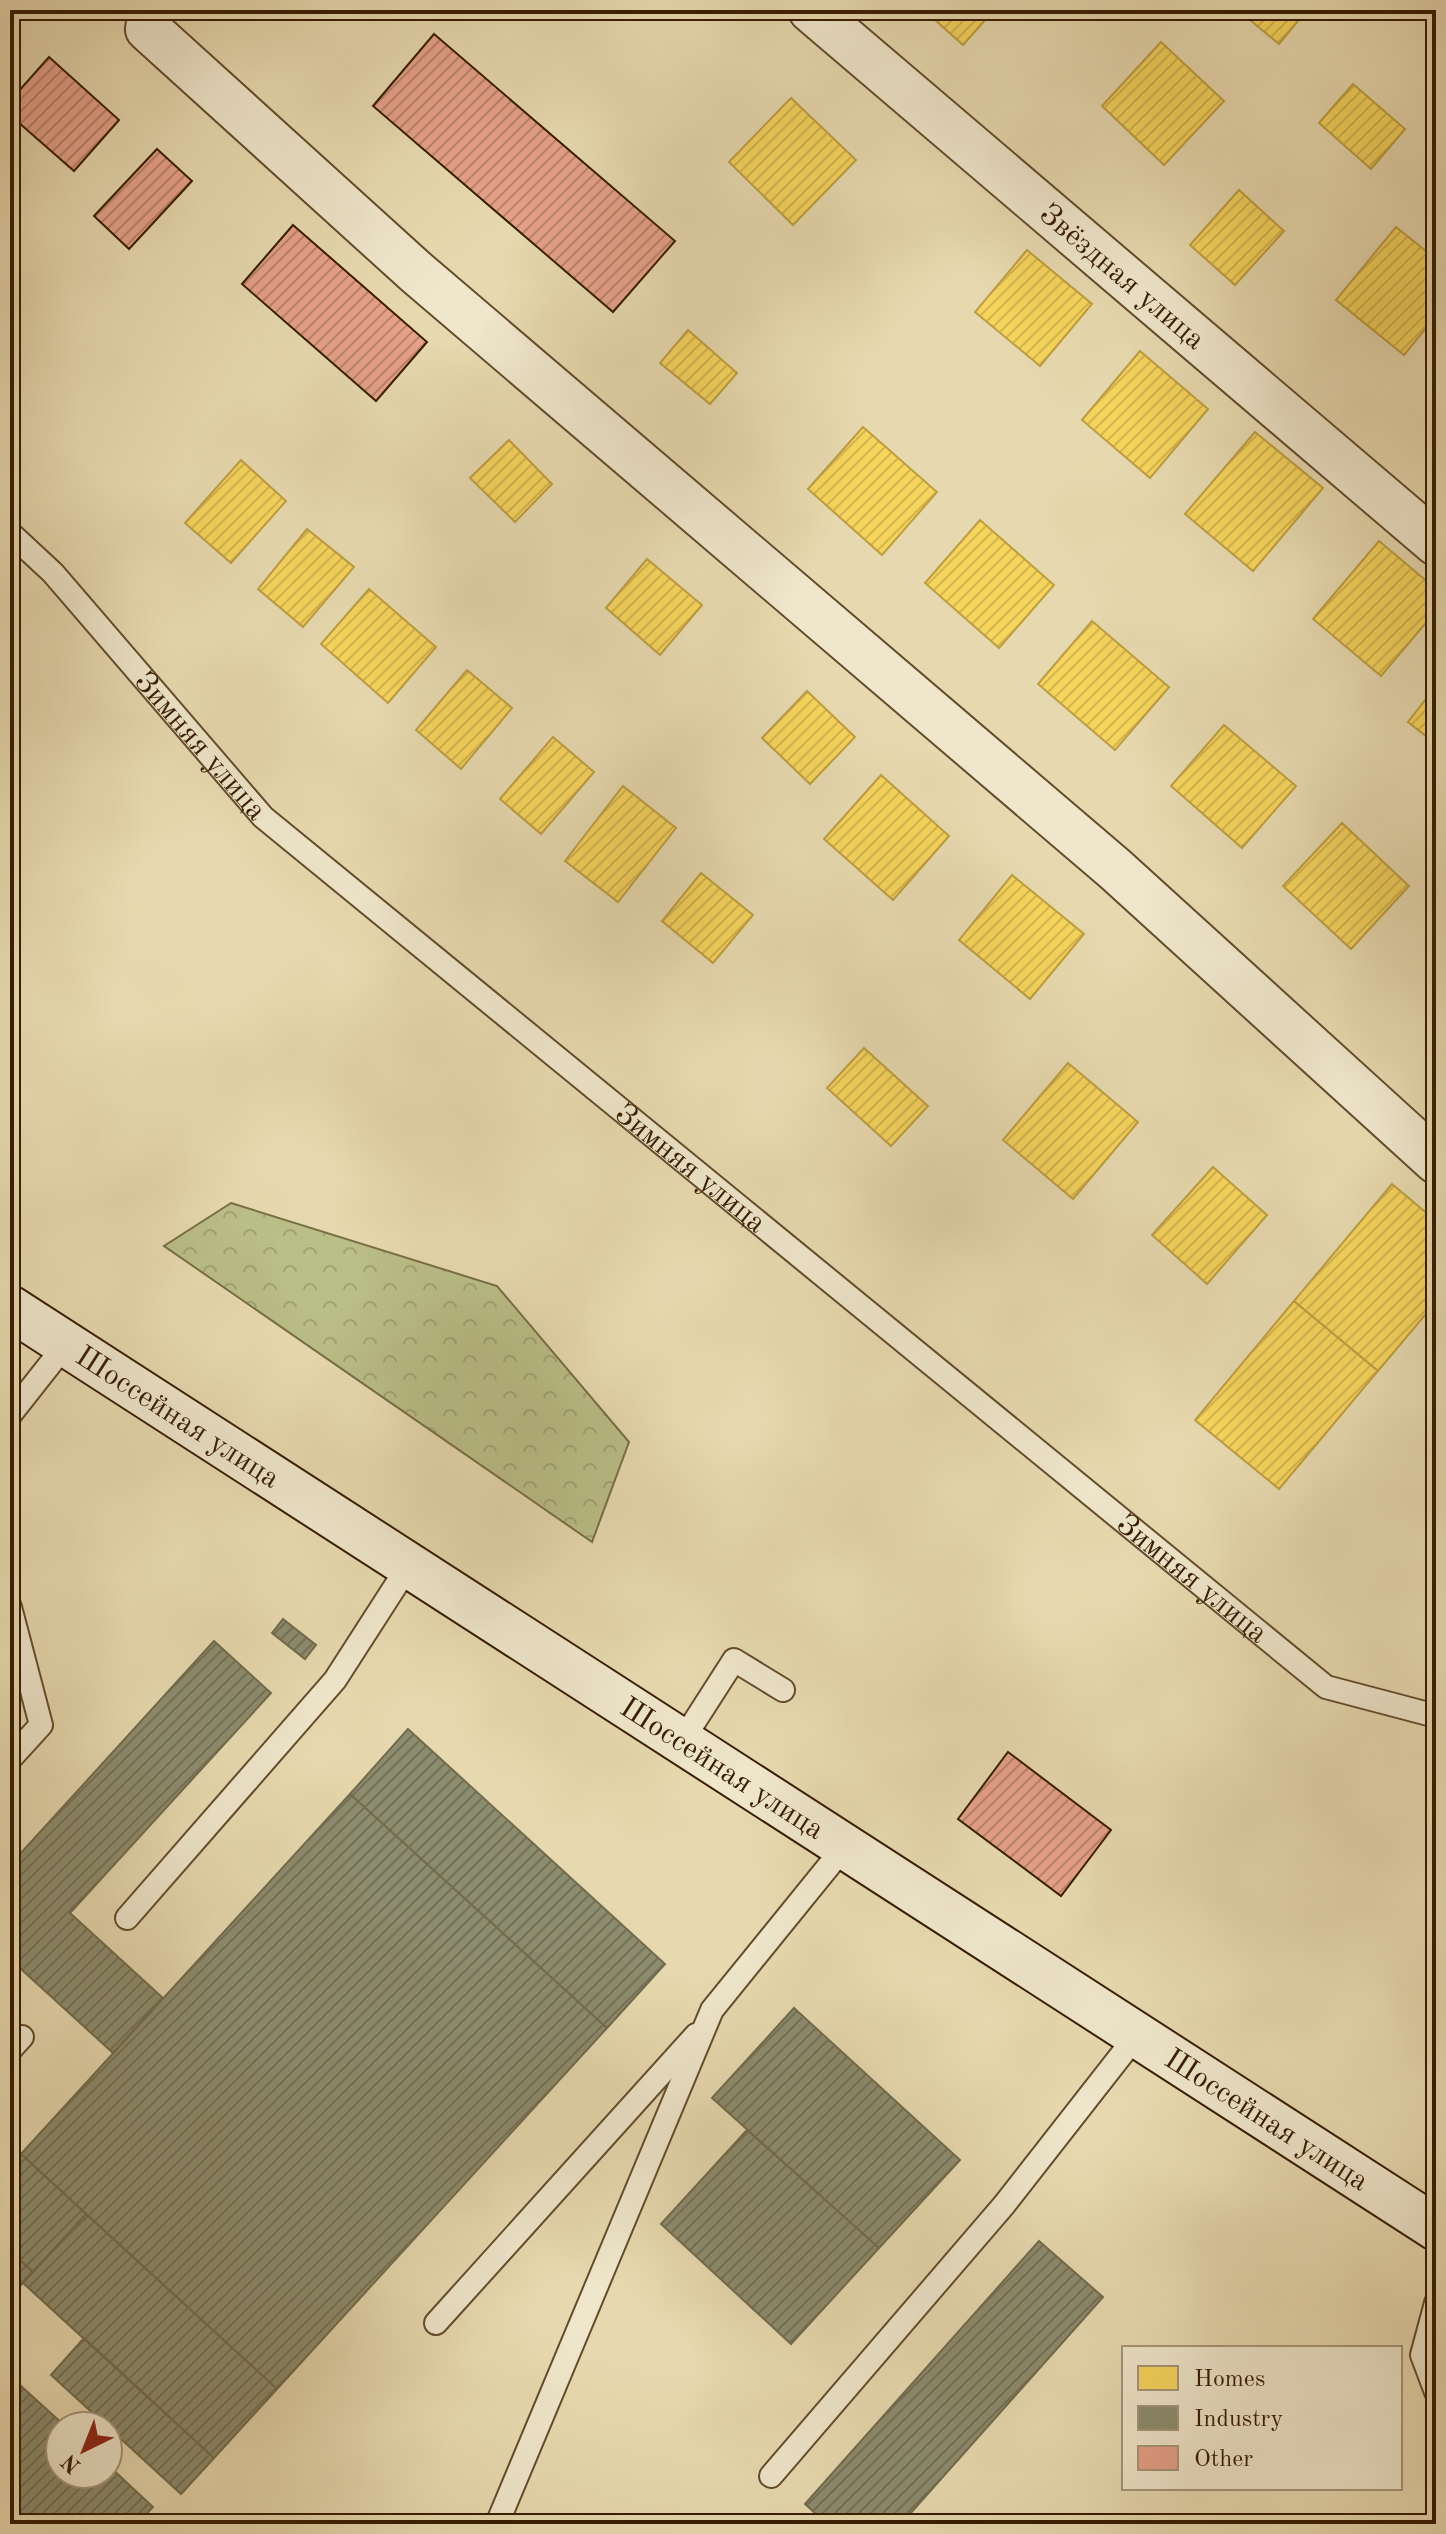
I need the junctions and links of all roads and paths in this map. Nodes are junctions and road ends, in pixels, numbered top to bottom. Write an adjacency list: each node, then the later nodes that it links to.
1 (151, 10): 5 (street)
2 (811, 10): 4 (street, Звёздная улица)
3 (10, 533): 12 (lane, Зимняя улица)
4 (1436, 543)
5 (1436, 1161)
6 (10, 1308): 7 (street, Шоссейная улица)
7 (66, 1344): 8 (lane); 9 (street, Шоссейная улица)
8 (10, 1415)
9 (409, 1565): 13 (street, Шоссейная улица); 16 (lane)
10 (10, 1607): 14 (lane)
11 (783, 1690): 13 (lane)
12 (1436, 1716)
13 (682, 1741): 15 (street, Шоссейная улица)
14 (10, 1759)
15 (845, 1846): 17 (lane); 18 (street, Шоссейная улица)
16 (127, 1918)
17 (707, 2022): 21 (lane); 24 (lane)
18 (1137, 2035): 19 (street, Шоссейная улица); 23 (lane)
19 (1436, 2228)
20 (1436, 2303): 22 (lane)
21 (436, 2323)
22 (1436, 2392)
23 (771, 2476)
24 (497, 2524)

